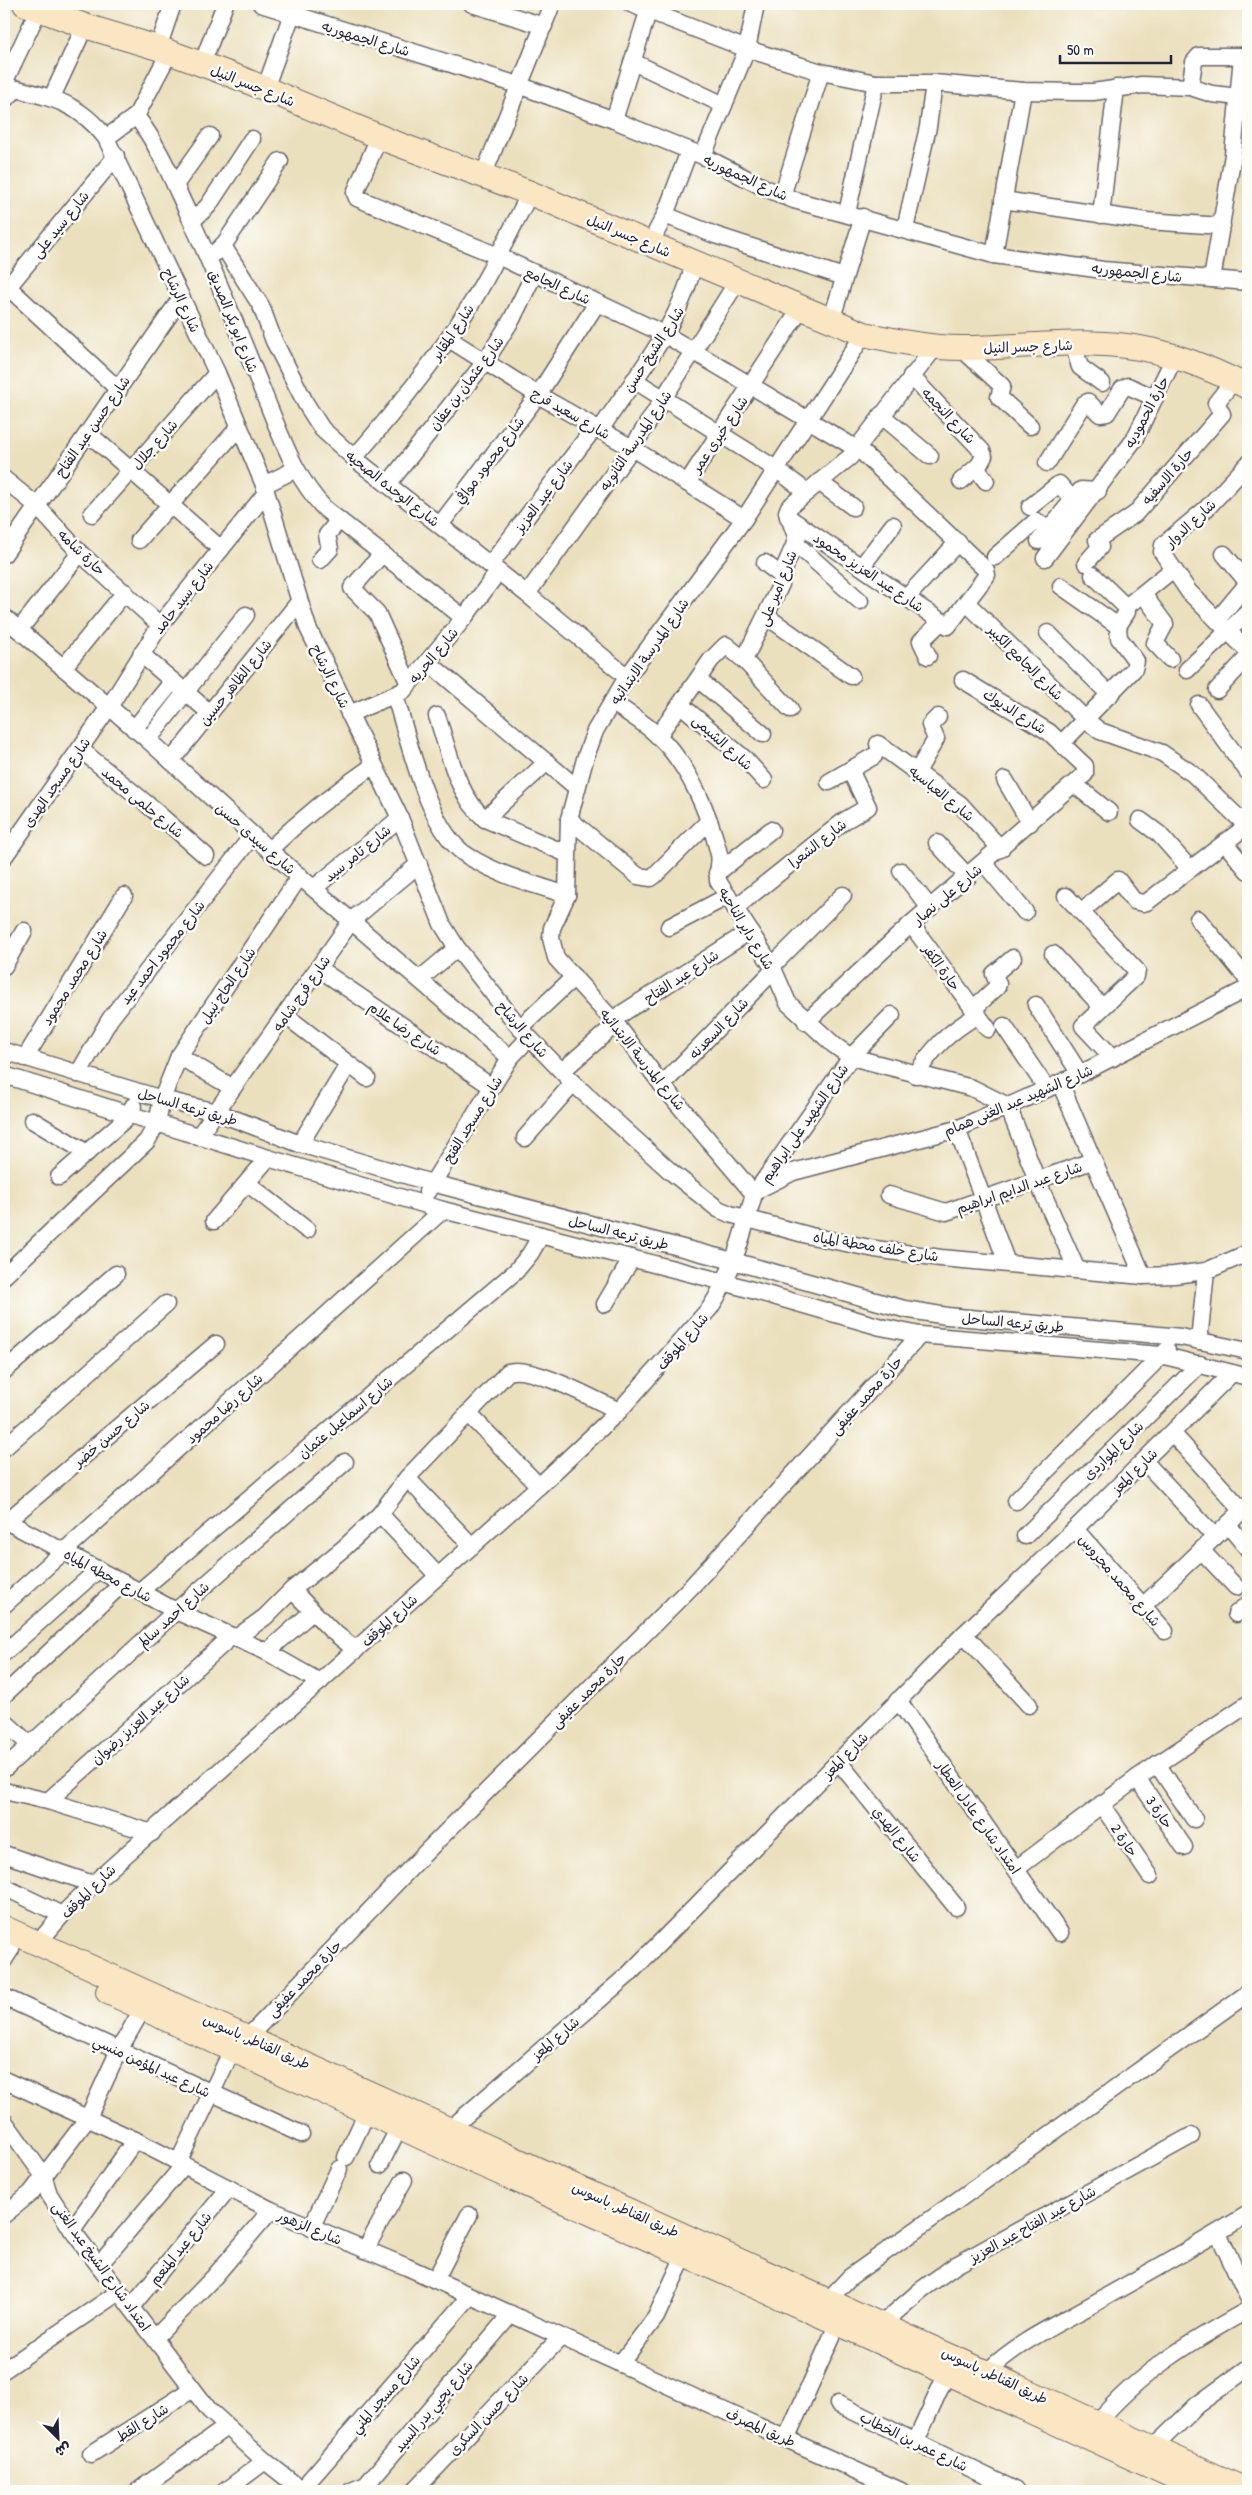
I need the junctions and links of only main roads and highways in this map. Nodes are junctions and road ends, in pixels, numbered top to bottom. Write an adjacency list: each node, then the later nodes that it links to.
1 (32, 6): 2 (main road, شارع جسر النيل)
2 (1241, 383)
3 (5, 1945): 4 (main road, طريق القناطر, باسوس); 4 (main road, طريق القناطر, باسوس)
4 (240, 2043): 5 (main road, طريق القناطر, باسوس); 5 (main road, طريق القناطر, باسوس)
5 (837, 2310): 6 (main road, طريق القناطر, باسوس); 7 (main road, طريق القناطر, باسوس)
6 (1205, 2491)
7 (1248, 2491)

